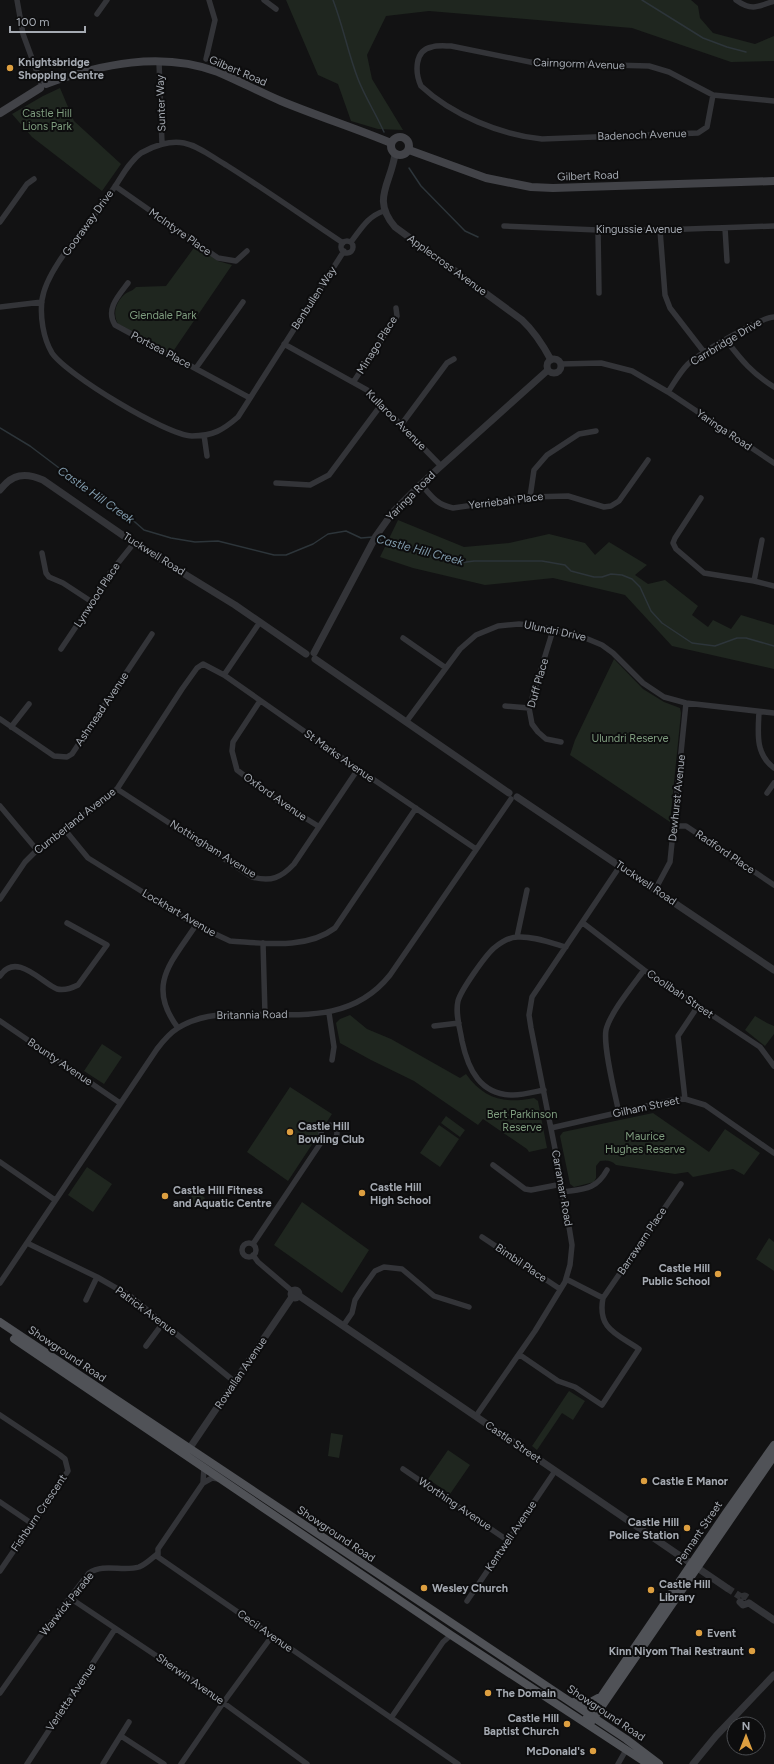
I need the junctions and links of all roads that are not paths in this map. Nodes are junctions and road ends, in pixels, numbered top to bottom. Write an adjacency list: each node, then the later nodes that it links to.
1 (17, 0): 11 (street)
2 (107, 0): 8 (street)
3 (209, 0): 9 (street)
4 (264, 0): 7 (street)
5 (736, 0): 6 (street)
6 (774, 1)
7 (276, 9)
8 (97, 14)
9 (206, 59)
10 (159, 62): 11 (main road, Gilbert Road); 16 (main road, Gilbert Road); 17 (street, Sunter Way)
11 (42, 85): 14 (main road, Gilbert Road)
12 (712, 95): 13 (street, Cairngorm Avenue); 15 (street, Badenoch Avenue); 15 (street, Cairngorm Avenue)
13 (774, 101)
14 (0, 113)
15 (466, 117)
16 (391, 143): 18 (main road); 19 (main road)
17 (162, 144): 22 (street, Gooraway Drive); 31 (street, Gooraway Drive)
18 (409, 150): 19 (main road); 21 (main road, Gilbert Road)
19 (395, 154): 23 (street)
20 (34, 178): 24 (street)
21 (774, 181)
22 (115, 186): 32 (street, McIntyre Place); 37 (street, Gooraway Drive)
23 (384, 211): 30 (street); 46 (street, Applecross Avenue)
24 (0, 222)
25 (504, 226): 28 (street, Kingussie Avenue)
26 (774, 226): 27 (street, Kingussie Avenue)
27 (725, 228): 29 (street, Kingussie Avenue); 34 (street)
28 (598, 230): 29 (street, Kingussie Avenue); 36 (street)
29 (660, 230): 44 (street)
30 (351, 242): 31 (street); 33 (street)
31 (343, 243): 33 (street)
32 (247, 251)
33 (344, 251): 43 (street, Benbullen Way)
34 (727, 261)
35 (128, 283): 48 (street, Portsea Place)
36 (599, 293)
37 (42, 302): 39 (street); 57 (street, Gooraway Drive)
38 (243, 302): 48 (street)
39 (0, 307)
40 (396, 308): 50 (street, Minago Place)
41 (774, 316): 42 (street, Carrbridge Drive)
42 (726, 340): 44 (street, Carrbridge Drive); 51 (street)
43 (284, 344): 50 (street, Kullaroo Avenue); 53 (street, Gooraway Drive)
44 (704, 352): 52 (street, Carrbridge Drive)
45 (454, 359): 55 (street)
46 (551, 360): 47 (street); 49 (street)
47 (561, 364): 49 (street); 52 (street, Yaringa Road)
48 (196, 368): 53 (street, Portsea Place)
49 (548, 370): 61 (street, Yaringa Road)
50 (354, 381): 54 (street, Kullaroo Avenue)
51 (774, 387)
52 (668, 392): 60 (street, Yaringa Road)
53 (250, 398): 57 (street, Gooraway Drive)
54 (381, 405): 55 (street, Kullaroo Avenue); 62 (street)
55 (401, 425): 61 (street, Kullaroo Avenue)
56 (596, 431): 65 (street)
57 (204, 435): 58 (street)
58 (207, 456)
59 (648, 460): 65 (street, Yerriebah Place)
60 (774, 463)
61 (441, 466): 63 (street, Yaringa Road)
62 (276, 483)
63 (421, 484): 65 (street, Yerriebah Place); 78 (street, Yaringa Road)
64 (0, 490): 68 (street, Tuckwell Road)
65 (530, 496)
66 (701, 498): 70 (street)
67 (762, 540): 70 (street)
68 (134, 543): 72 (street, Lynwood Place); 73 (street, Tuckwell Road)
69 (42, 553): 72 (street)
70 (754, 581): 71 (street)
71 (774, 586)
72 (92, 602): 77 (street, Lynwood Place)
73 (260, 622): 78 (street, Tuckwell Road); 81 (street)
74 (553, 630): 80 (street, Ulundri Drive); 83 (street, Ulundri Drive); 86 (street, Duff Place)
75 (152, 634): 91 (street, Ashmead Avenue)
76 (403, 638): 80 (street)
77 (61, 649)
78 (314, 656): 90 (street, Tuckwell Road)
79 (203, 664): 81 (street, St Marks Avenue); 96 (street, Cumberland Avenue)
80 (446, 668): 90 (street, Ulundri Drive)
81 (224, 676): 82 (street, St Marks Avenue)
82 (260, 701): 94 (street, St Marks Avenue); 101 (street, Oxford Avenue)
83 (686, 703): 87 (street, Ulundri Drive); 102 (street, Dewhurst Avenue)
84 (29, 704): 91 (street)
85 (505, 706): 86 (street)
86 (529, 708): 92 (street, Duff Place)
87 (759, 712): 88 (street, Ulundri Drive); 93 (street)
88 (774, 713)
89 (0, 719): 91 (street, Ashmead Avenue)
90 (406, 722): 98 (street, Tuckwell Road)
91 (12, 727)
92 (562, 742)
93 (774, 768)
94 (358, 769): 100 (street, St Marks Avenue); 101 (street, Nottingham Avenue)
95 (774, 783): 97 (street)
96 (117, 789): 101 (street, Nottingham Avenue); 103 (street, Cumberland Avenue)
97 (767, 793)
98 (512, 796): 104 (street, Britannia Road); 106 (street, Tuckwell Road)
99 (0, 806): 105 (street)
100 (416, 808): 104 (street, St Marks Avenue); 115 (street, Lockhart Avenue)
101 (318, 826)
102 (674, 826): 107 (street, Radford Place); 109 (street, Dewhurst Avenue)
103 (65, 830): 105 (street, Cumberland Avenue); 113 (street, Lockhart Avenue)
104 (476, 848): 123 (street, Britannia Road)
105 (37, 850): 110 (street, Cumberland Avenue)
106 (620, 866): 109 (street, Tuckwell Road); 112 (street, Carramarr Road)
107 (774, 885)
108 (527, 890): 114 (street)
109 (654, 890): 118 (street, Tuckwell Road)
110 (0, 899)
111 (67, 923): 119 (street)
112 (583, 923): 116 (street, Carramarr Road); 117 (street, Coolibah Street)
113 (196, 925): 115 (street, Lockhart Avenue); 121 (street)
114 (517, 937): 116 (street); 126 (street)
115 (263, 943): 124 (street)
116 (566, 947): 131 (street, Carramarr Road)
117 (644, 970): 122 (street, Coolibah Street); 134 (street)
118 (774, 970)
119 (0, 976)
120 (154, 986): 121 (street)
121 (162, 986): 128 (street)
122 (698, 1006): 130 (street, Coolibah Street); 132 (street)
123 (329, 1013): 124 (street, Britannia Road); 129 (street)
124 (265, 1014): 128 (street, Britannia Road)
125 (0, 1021): 133 (street, Bounty Avenue)
126 (458, 1023): 127 (street); 131 (street)
127 (434, 1026)
128 (178, 1028): 133 (street, Britannia Road)
129 (332, 1060)
130 (774, 1066)
131 (544, 1090): 135 (street, Carramarr Road)
132 (686, 1099): 134 (street, Gilham Street); 137 (street, Gilham Street)
133 (120, 1103): 144 (street, Britannia Road)
134 (619, 1113): 135 (street, Gilham Street)
135 (551, 1128): 141 (street, Carramarr Road)
136 (324, 1138): 147 (street)
137 (774, 1153)
138 (0, 1162): 144 (street)
139 (493, 1165): 141 (street)
140 (607, 1170): 143 (street)
141 (562, 1184): 143 (street, Carramarr Road)
142 (681, 1184): 154 (street, Barrawarn Place)
143 (563, 1192): 150 (street, Carramarr Road)
144 (55, 1200): 146 (street, Britannia Road)
145 (482, 1237): 152 (street, Bimbil Place)
146 (27, 1243): 149 (street, Patrick Avenue); 151 (street, Britannia Road)
147 (253, 1244): 148 (street); 148 (street)
148 (253, 1255): 153 (street, Castle Street)
149 (97, 1277): 155 (street); 158 (street, Patrick Avenue)
150 (566, 1279): 152 (street, Carramarr Road); 154 (street)
151 (0, 1283)
152 (560, 1289): 162 (street, Carramarr Road)
153 (294, 1294): 159 (street, Castle Street); 163 (street, Rowallan Avenue)
154 (603, 1298): 162 (street)
155 (86, 1300)
156 (469, 1307): 159 (street)
157 (0, 1322): 167 (main road, Showground Road)
158 (163, 1323): 161 (street); 163 (street, Patrick Avenue)
159 (343, 1326): 165 (street, Castle Street)
160 (0, 1329): 167 (main road, Showground Road)
161 (146, 1346)
162 (520, 1355): 165 (street, Carramarr Road)
163 (234, 1382): 167 (street, Rowallan Avenue)
164 (0, 1415): 175 (street, Fishburn Crescent)
165 (476, 1416): 171 (street, Castle Street)
166 (774, 1445): 178 (main road, Pennant Street)
167 (186, 1452): 169 (main road, Showground Road); 184 (main road, Showground Road)
168 (774, 1456): 178 (main road, Pennant Street)
169 (204, 1468): 172 (main road, Showground Road); 173 (street)
170 (403, 1469): 176 (street, Worthing Avenue)
171 (555, 1470): 176 (street, Kentwell Avenue); 178 (street, Castle Street)
172 (220, 1479): 173 (street); 187 (main road, Showground Road)
173 (203, 1483): 177 (street)
174 (0, 1502): 175 (street)
175 (32, 1523): 179 (street, Fishburn Crescent)
176 (507, 1540): 182 (street, Kentwell Avenue)
177 (157, 1554): 181 (street, Warwick Parade); 189 (street, Cecil Avenue)
178 (695, 1566): 180 (street, Castle Street); 192 (main road, Pennant Street); 196 (main road, Pennant Street)
179 (0, 1571)
180 (727, 1588)
181 (70, 1598): 186 (street, Sherwin Avenue); 193 (street, Warwick Parade)
182 (467, 1601)
183 (740, 1602): 185 (street)
184 (442, 1617): 188 (main road); 194 (main road, Showground Road)
185 (774, 1620)
186 (115, 1629): 195 (street, Sherwin Avenue); 202 (street, Verletta Avenue)
187 (443, 1629): 188 (main road, Showground Road); 190 (street)
188 (451, 1635): 190 (street); 199 (main road, Showground Road)
189 (272, 1636): 195 (street); 197 (street, Cecil Avenue)
190 (443, 1642): 197 (street)
191 (774, 1675): 211 (street)
192 (606, 1688): 194 (main road); 196 (main road, Pennant Street)
193 (0, 1693)
194 (557, 1694): 196 (main road, Showground Road)
195 (223, 1702): 205 (street); 206 (street, Sherwin Avenue)
196 (591, 1717): 199 (main road); 210 (main road, Showground Road)
197 (391, 1718): 207 (street, Cecil Avenue)
198 (129, 1722): 200 (street)
199 (586, 1724): 201 (main road, Showground Road)
200 (120, 1736): 203 (street); 204 (street)
201 (626, 1750): 208 (street); 209 (main road, Showground Road)
202 (27, 1764)
203 (103, 1764)
204 (164, 1764)
205 (181, 1764)
206 (307, 1764)
207 (458, 1764)
208 (618, 1764)
209 (648, 1764)
210 (659, 1764)
211 (693, 1764)

